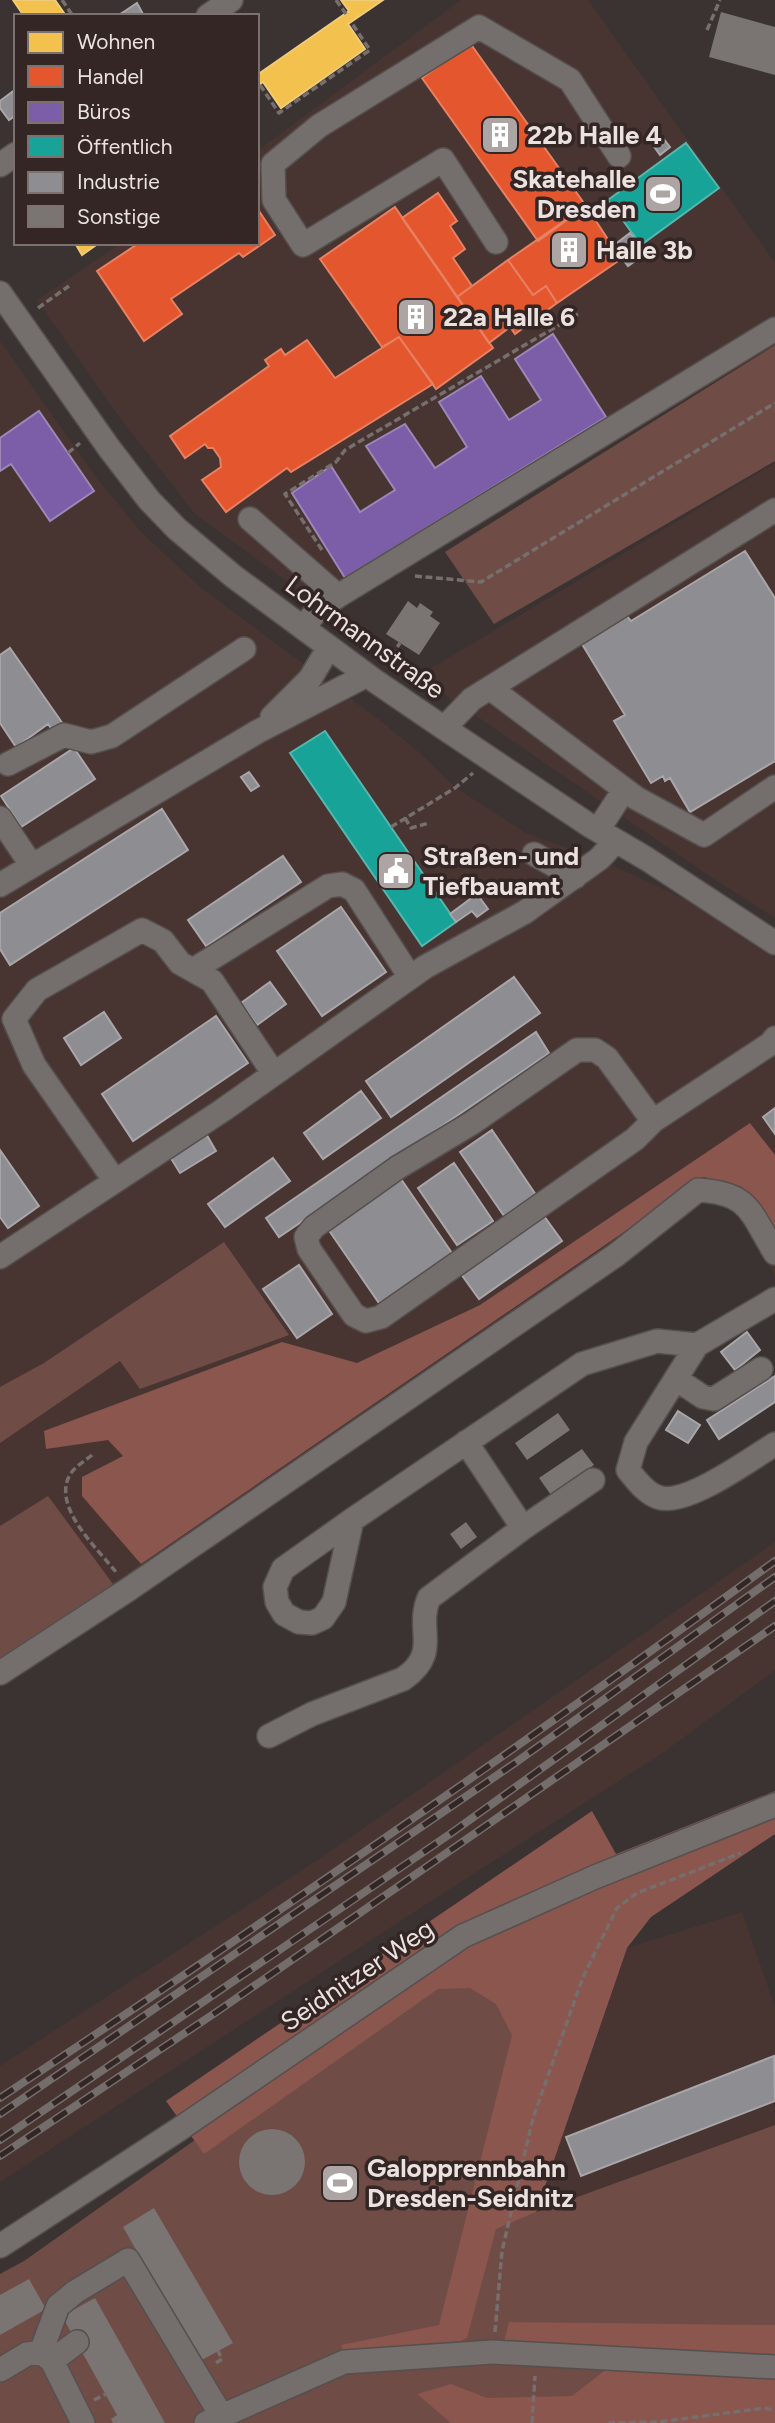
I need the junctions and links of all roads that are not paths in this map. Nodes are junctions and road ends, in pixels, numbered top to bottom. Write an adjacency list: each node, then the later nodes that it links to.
1 (231, 0): 2 (street)
2 (211, 14)
3 (619, 156): 4 (street)
4 (496, 242)
5 (0, 293): 10 (street, Lohrmannstraße)
6 (775, 329): 9 (street)
7 (775, 510): 14 (street)
8 (250, 519): 9 (street)
9 (338, 596): 10 (street)
10 (303, 628): 11 (street, Lohrmannstraße)
11 (329, 647): 13 (street, Lohrmannstraße); 16 (street)
12 (244, 649): 17 (street)
13 (367, 675): 15 (street, Lohrmannstraße); 16 (street)
14 (490, 688): 15 (street); 19 (street)
15 (444, 728): 21 (street, Lohrmannstraße)
16 (257, 732): 23 (street)
17 (4, 761)
18 (775, 788): 19 (street)
19 (624, 790): 21 (street)
20 (0, 818): 23 (street)
21 (607, 835): 24 (street); 26 (street, Lohrmannstraße)
22 (534, 854): 24 (street)
23 (32, 866): 25 (street)
24 (575, 877): 28 (street)
25 (0, 885)
26 (775, 943)
27 (193, 970): 28 (street); 30 (street); 32 (street)
28 (410, 977): 30 (street)
29 (775, 1038): 31 (street)
30 (274, 1074): 32 (street)
31 (653, 1121): 31 (street)
32 (115, 1181): 34 (street)
33 (775, 1254): 44 (street)
34 (0, 1257)
35 (775, 1299): 36 (street)
36 (697, 1345): 38 (street); 39 (street)
37 (761, 1369): 38 (street)
38 (676, 1379): 40 (street)
39 (466, 1442): 42 (street); 43 (street)
40 (775, 1444)
41 (593, 1480): 43 (street)
42 (352, 1520)
43 (523, 1528): 45 (street)
44 (0, 1672)
45 (269, 1736)
46 (775, 1805): 47 (street, Seidnitzer Weg)
47 (0, 2246)
48 (77, 2342): 49 (street)
49 (46, 2356): 51 (street); 52 (street); 53 (street)
50 (775, 2367): 52 (street)
51 (0, 2370)
52 (213, 2419)
53 (83, 2423)

